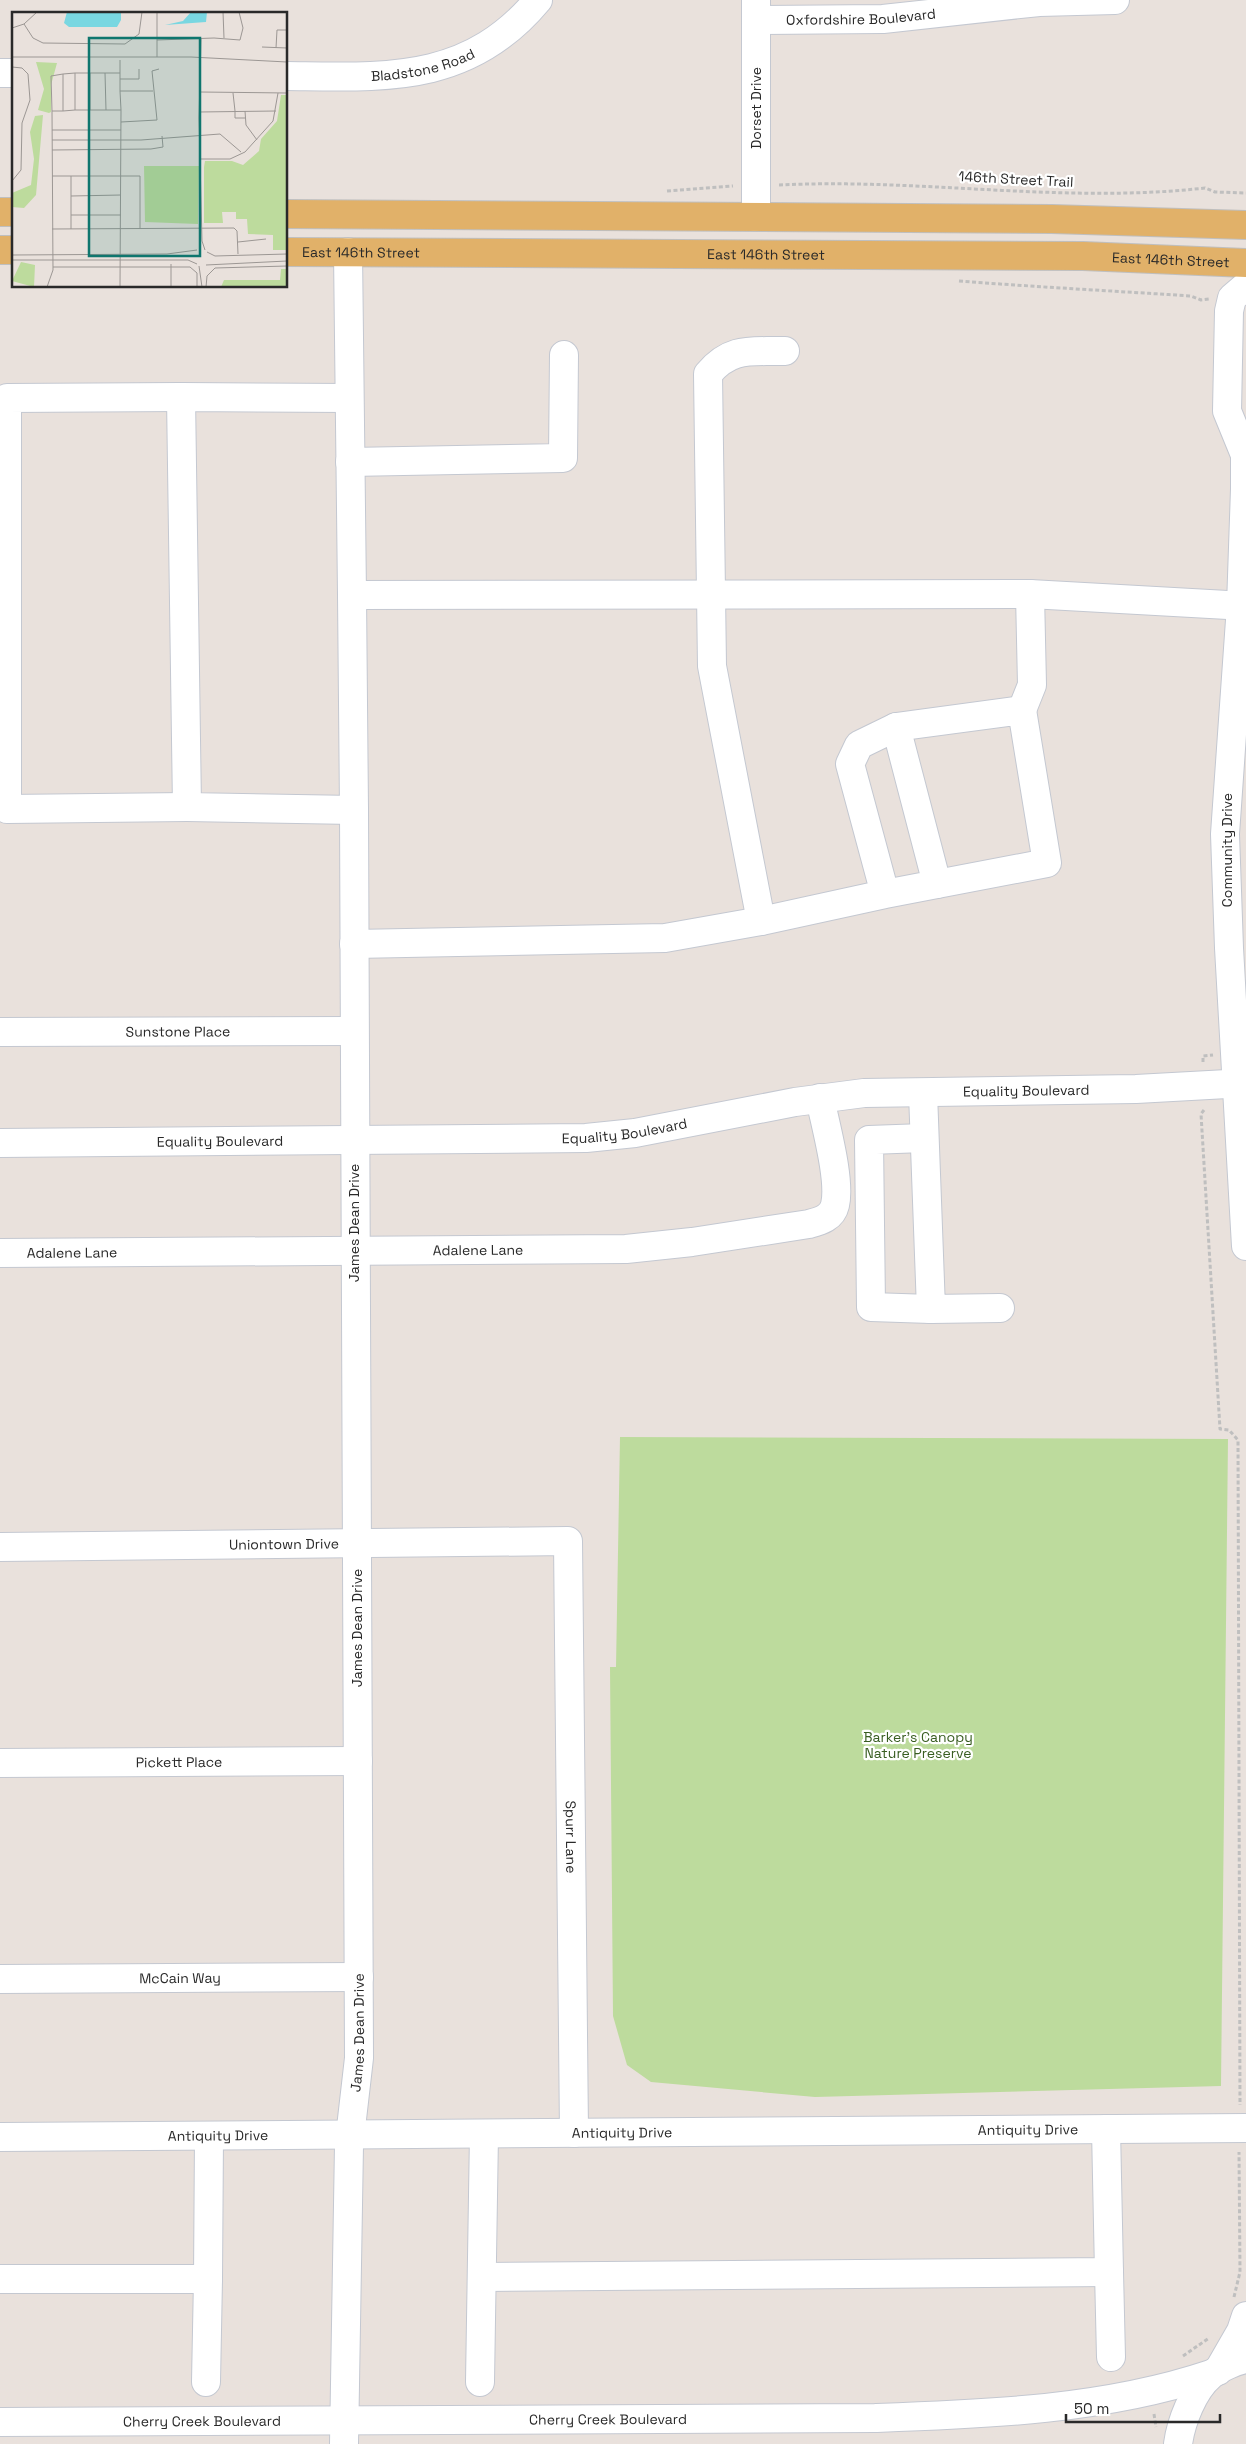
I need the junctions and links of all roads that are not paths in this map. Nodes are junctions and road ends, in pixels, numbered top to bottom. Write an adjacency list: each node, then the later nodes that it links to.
1 (538, 0): 4 (street, Bladstone Road)
2 (1115, 0): 3 (street, Oxfordshire Boulevard)
3 (756, 10): 6 (street, Dorset Drive)
4 (288, 76)
5 (288, 214): 6 (main road)
6 (756, 217): 7 (main road)
7 (1246, 225)
8 (288, 252): 9 (main road, East 146th Street)
9 (348, 252): 10 (main road, East 146th Street); 16 (street, James Dean Drive)
10 (1246, 263)
11 (1246, 286): 17 (street, Community Drive)
12 (785, 351): 20 (street)
13 (564, 355): 18 (street)
14 (181, 397): 15 (street); 16 (street); 26 (street)
15 (3, 398): 27 (street)
16 (349, 398): 18 (street, James Dean Drive)
17 (1245, 454): 19 (street, Community Drive)
18 (350, 462): 22 (street, James Dean Drive)
19 (1245, 489): 23 (street, Community Drive)
20 (711, 594): 21 (street); 22 (street); 32 (street)
21 (1030, 594): 23 (street); 24 (street)
22 (352, 595): 28 (street, James Dean Drive)
23 (1243, 606): 29 (street, Community Drive)
24 (1022, 710): 25 (street); 30 (street)
25 (896, 727): 30 (street); 31 (street)
26 (187, 807): 27 (street); 28 (street)
27 (3, 809)
28 (354, 810): 33 (street, James Dean Drive)
29 (1236, 834): 36 (street, Community Drive)
30 (937, 884): 31 (street)
31 (885, 894): 32 (street)
32 (761, 921): 33 (street)
33 (354, 944): 34 (street, James Dean Drive)
34 (354, 1031): 35 (street, Sunstone Place); 40 (street, James Dean Drive)
35 (0, 1032)
36 (1241, 1083): 37 (street, Equality Boulevard); 42 (street, Community Drive)
37 (923, 1093): 38 (street, Equality Boulevard); 39 (street)
38 (820, 1098): 40 (street, Equality Boulevard); 43 (street, Adalene Lane)
39 (924, 1138): 46 (street); 46 (street)
40 (354, 1140): 41 (street, Equality Boulevard); 43 (street, James Dean Drive)
41 (0, 1143)
42 (1246, 1246)
43 (354, 1251): 44 (street, Adalene Lane); 48 (street, James Dean Drive)
44 (0, 1253)
45 (1000, 1308): 46 (street)
46 (931, 1309)
47 (568, 1541): 48 (street, Uniontown Drive); 55 (street, Spurr Lane)
48 (356, 1544): 49 (street, Uniontown Drive); 50 (street, James Dean Drive)
49 (0, 1547)
50 (358, 1760): 51 (street, Pickett Place); 52 (street, James Dean Drive)
51 (0, 1763)
52 (359, 1977): 53 (street, McCain Way); 57 (street, James Dean Drive)
53 (0, 1979)
54 (1106, 2129): 55 (street, Antiquity Drive); 60 (street, Antiquity Drive); 61 (street)
55 (574, 2133): 56 (street, Antiquity Drive)
56 (484, 2134): 57 (street, Antiquity Drive); 62 (street)
57 (350, 2135): 58 (street, Antiquity Drive); 72 (street, James Dean Drive)
58 (209, 2136): 59 (street, Antiquity Drive); 64 (street)
59 (0, 2137)
60 (1242, 2140)
61 (1109, 2272): 62 (street); 66 (street)
62 (482, 2277): 70 (street)
63 (0, 2279): 64 (street)
64 (208, 2279): 69 (street)
65 (1239, 2309): 68 (street)
66 (1111, 2357)
67 (1246, 2360): 68 (street)
68 (1214, 2373): 72 (street, Cherry Creek Boulevard); 73 (street)
69 (206, 2382)
70 (480, 2382)
71 (0, 2422): 72 (street, Cherry Creek Boulevard)
72 (344, 2433)
73 (1167, 2438)

